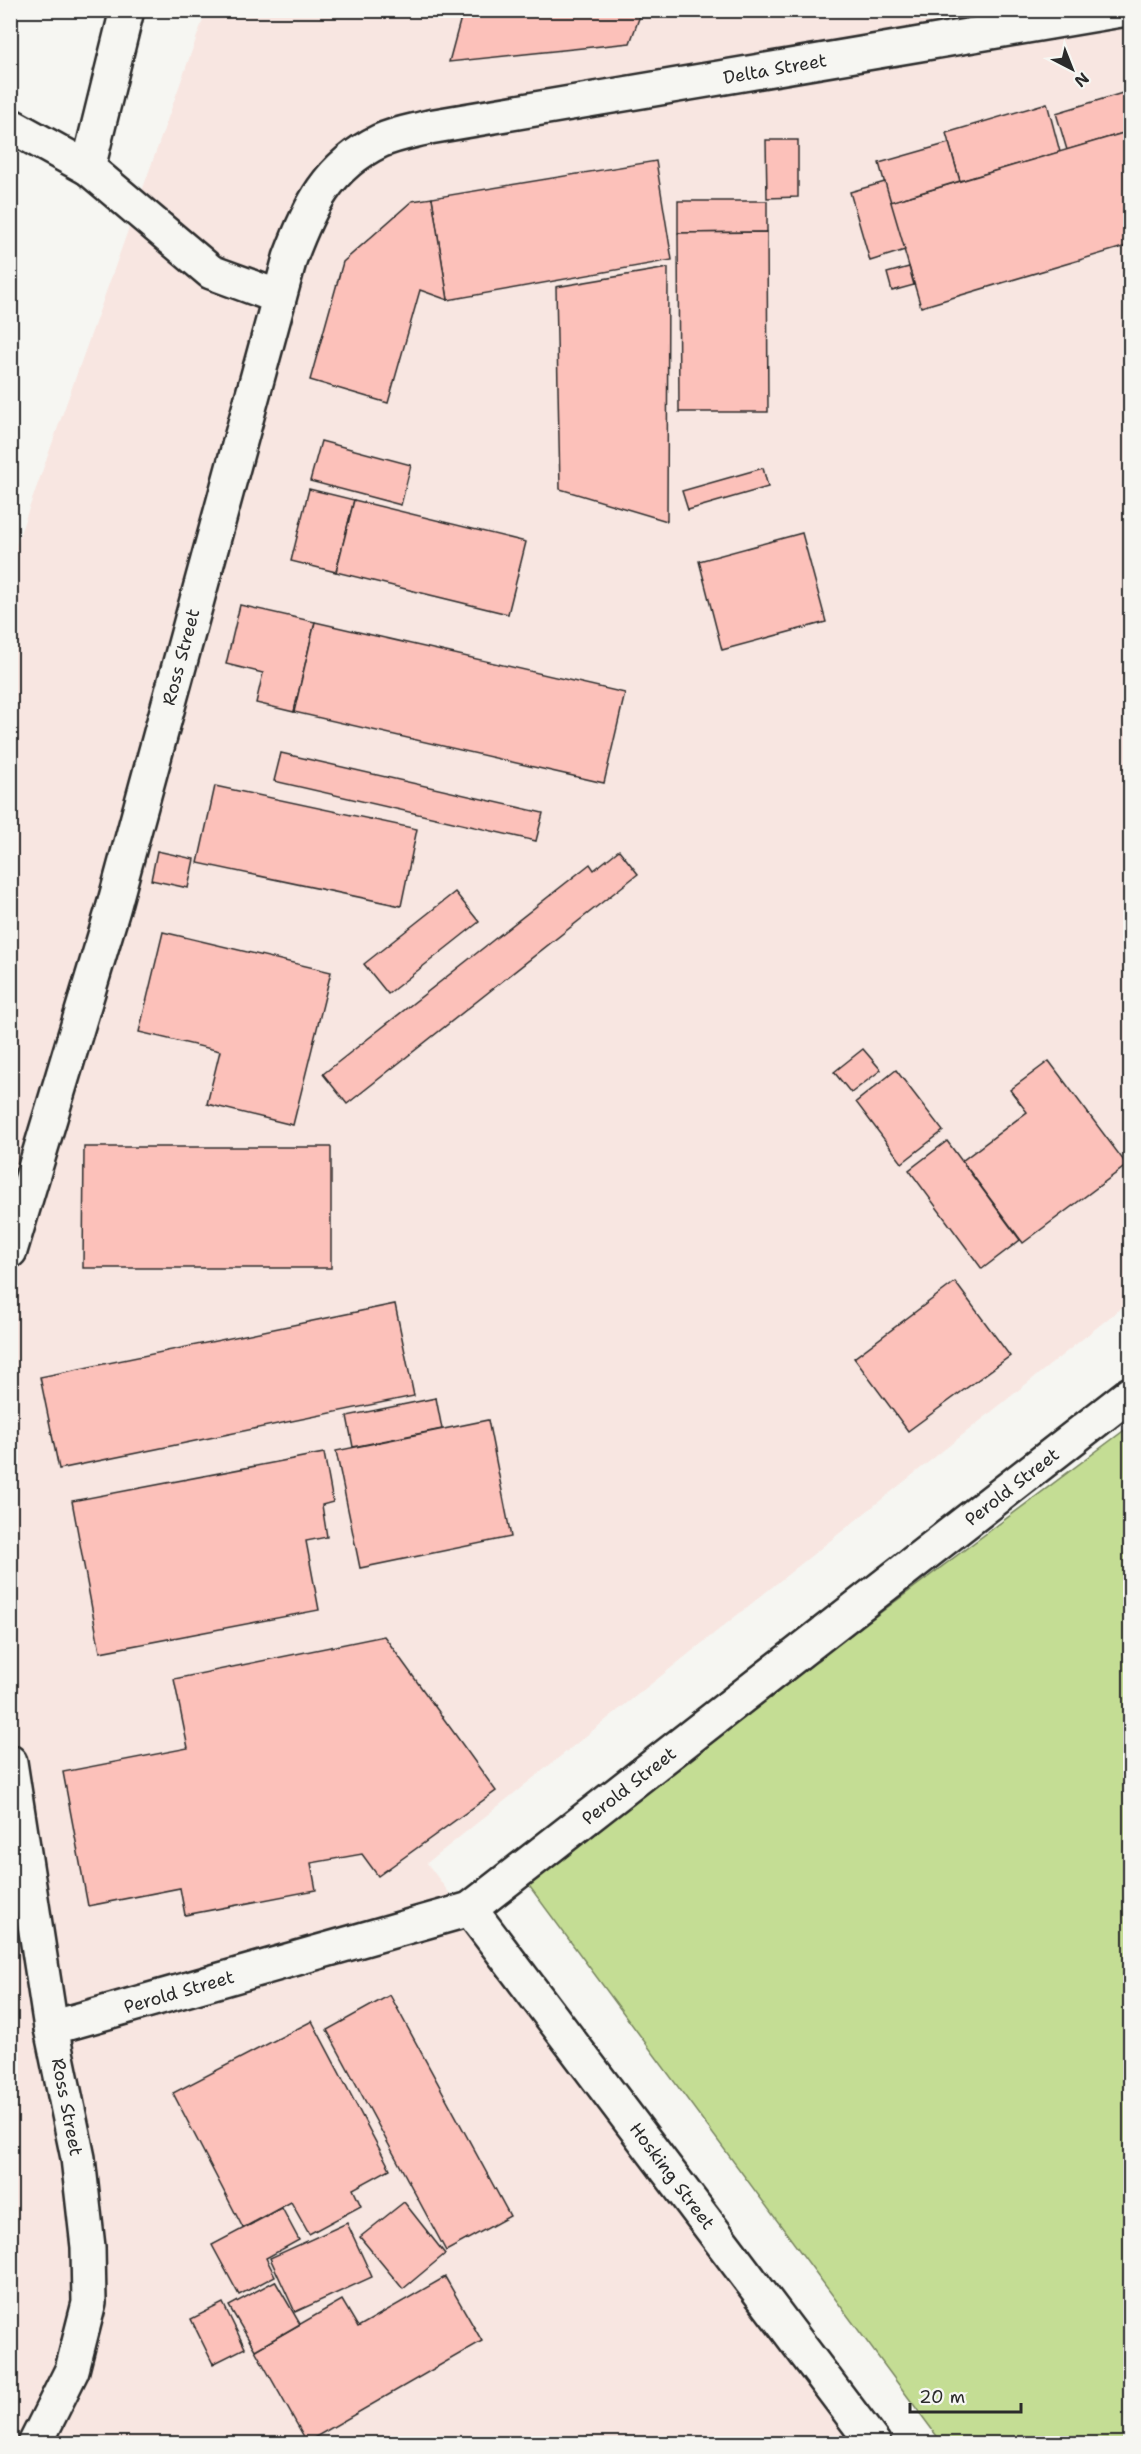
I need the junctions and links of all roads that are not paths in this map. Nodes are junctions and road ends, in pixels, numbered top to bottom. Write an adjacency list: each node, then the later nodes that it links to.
1 (127, 10): 5 (street)
2 (1121, 10): 4 (street, Delta Street)
3 (10, 124): 5 (street)
4 (429, 127): 6 (street, Ross Street)
5 (88, 168): 6 (street)
6 (279, 297): 7 (street, Ross Street)
7 (10, 1251)
8 (1131, 1394): 10 (street, Perold Street)
9 (10, 1762): 11 (street, Ross Street)
10 (470, 1909): 11 (street, Perold Street); 13 (street, Hosking Street)
11 (51, 2028): 12 (street, Ross Street)
12 (35, 2444)
13 (874, 2444)

